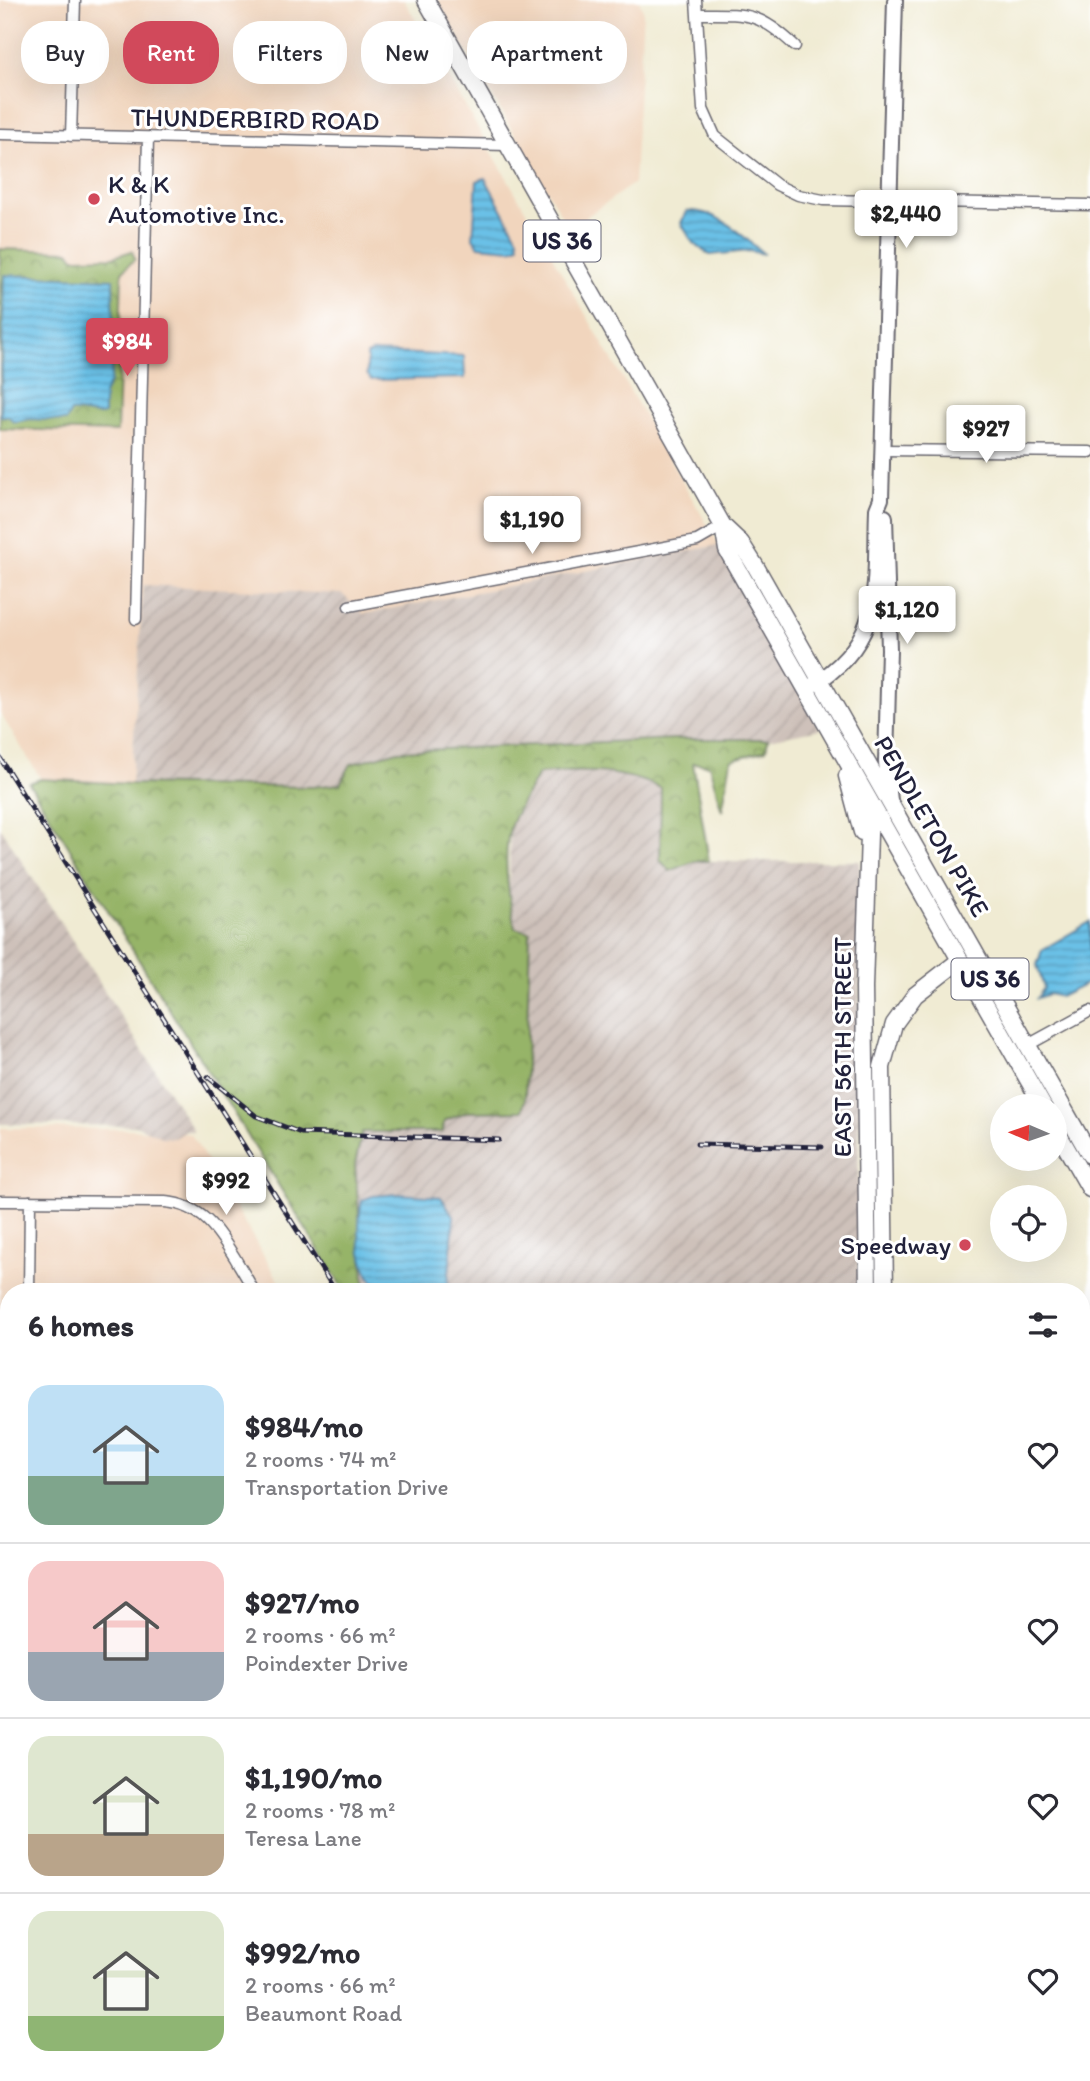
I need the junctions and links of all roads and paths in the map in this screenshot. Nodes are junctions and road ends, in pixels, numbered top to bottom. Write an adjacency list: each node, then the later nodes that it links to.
1 (75, 0): 8 (street)
2 (426, 0): 10 (main road, PENDLETON PIKE / US 36)
3 (696, 0): 5 (street)
4 (895, 0): 11 (main road)
5 (697, 14): 6 (street); 11 (street)
6 (795, 46)
7 (0, 134): 8 (street, THUNDERBIRD ROAD)
8 (71, 136): 9 (street, THUNDERBIRD ROAD)
9 (148, 138): 10 (street, THUNDERBIRD ROAD); 18 (street)
10 (508, 145): 16 (main road, PENDLETON PIKE / US 36)
11 (889, 202): 12 (street); 13 (main road)
12 (1090, 205)
13 (883, 450): 14 (street); 15 (main road)
14 (1090, 452)
15 (881, 499): 19 (main road); 23 (main road)
16 (723, 526): 17 (street); 19 (main road, PENDLETON PIKE / US 36); 20 (main road, PENDLETON PIKE / US 36)
17 (349, 606)
18 (136, 619)
19 (821, 680): 20 (main road); 23 (main road, PENDLETON PIKE / US 36)
20 (806, 690): 21 (main road, PENDLETON PIKE / US 36)
21 (832, 735): 22 (main road, PENDLETON PIKE / US 36); 24 (main road)
22 (870, 802): 24 (main road, EAST 56TH STREET); 25 (main road, PENDLETON PIKE / US 36)
23 (890, 803): 27 (main road, PENDLETON PIKE / US 36)
24 (866, 865): 36 (main road, EAST 56TH STREET)
25 (960, 960): 28 (main road, PENDLETON PIKE / US 36); 37 (main road, EAST 56TH STREET)
26 (1090, 1011): 27 (street)
27 (1028, 1045): 30 (main road, PENDLETON PIKE / US 36)
28 (1036, 1094)
29 (1068, 1151): 31 (main road)
30 (1090, 1155)
31 (1090, 1189)
32 (0, 1201): 33 (street)
33 (30, 1201): 34 (street); 35 (street)
34 (29, 1283)
35 (248, 1283)
36 (868, 1283)
37 (885, 1283)

